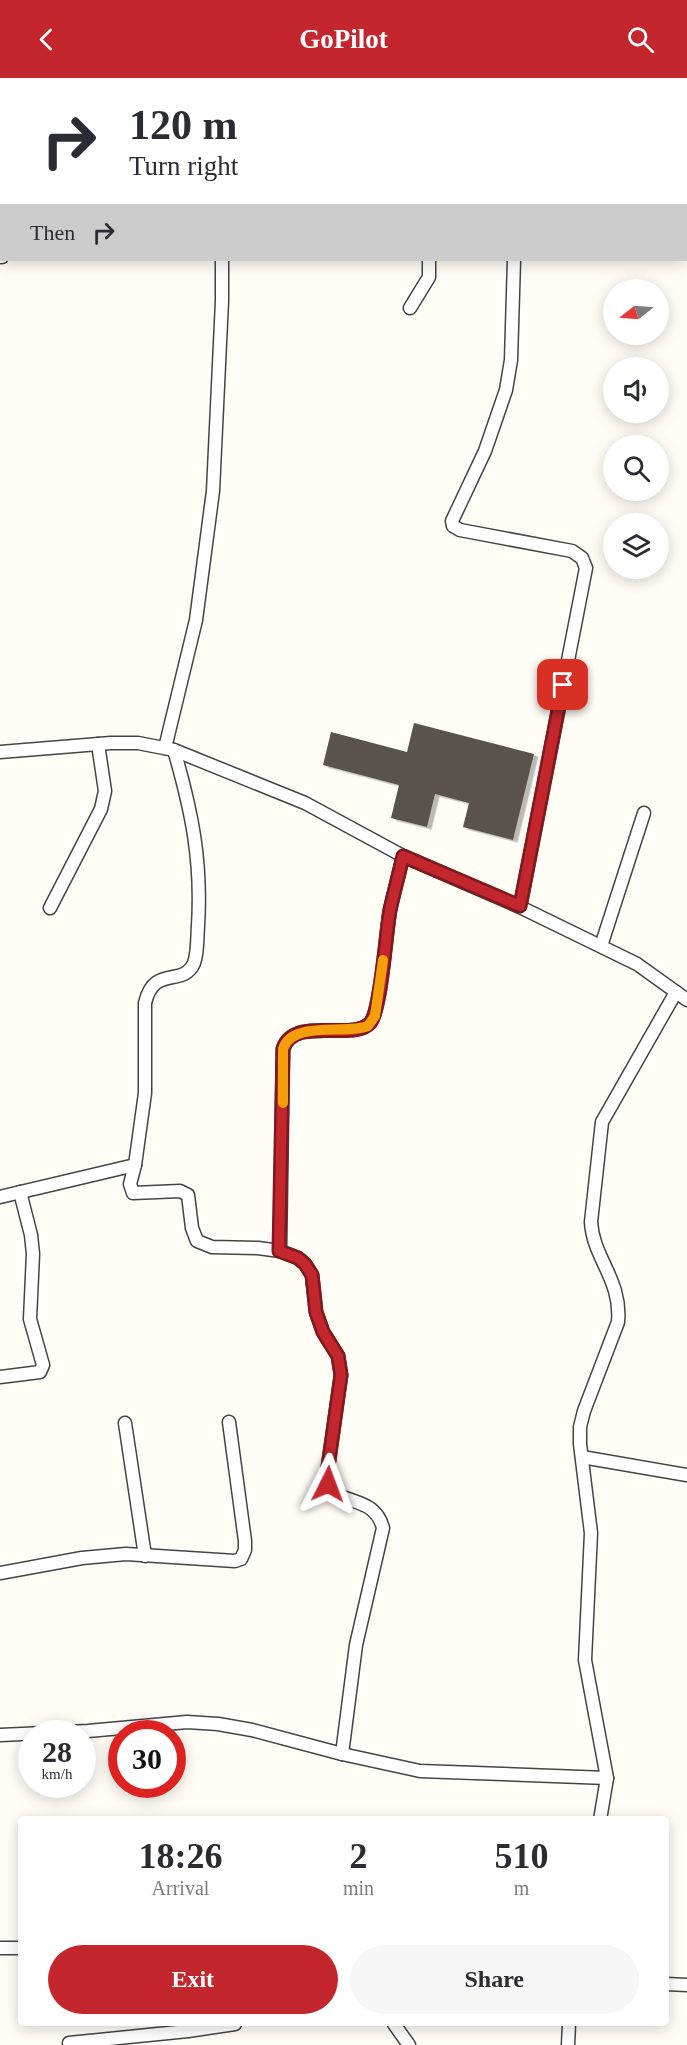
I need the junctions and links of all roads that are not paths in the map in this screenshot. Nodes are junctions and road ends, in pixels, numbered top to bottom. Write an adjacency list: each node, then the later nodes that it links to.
1 (222, 261): 6 (street)
2 (429, 261): 4 (street)
3 (514, 261): 10 (street)
4 (410, 308)
5 (98, 744): 6 (street); 7 (street); 11 (street)
6 (170, 749): 9 (street); 15 (street)
7 (0, 752)
8 (644, 813): 12 (street)
9 (403, 856): 10 (street); 18 (street)
10 (520, 906): 12 (street)
11 (50, 908)
12 (601, 946): 13 (street)
13 (676, 992): 14 (street); 22 (street)
14 (687, 1000)
15 (135, 1165): 16 (street); 18 (street)
16 (20, 1192): 17 (street); 19 (street)
17 (0, 1197)
18 (279, 1251): 27 (street)
19 (0, 1377)
20 (229, 1422): 24 (street)
21 (125, 1423): 24 (street)
22 (582, 1457): 23 (street); 28 (street)
23 (687, 1475)
24 (145, 1556): 25 (street)
25 (0, 1573)
26 (0, 1735): 27 (street)
27 (342, 1754): 28 (street)
28 (607, 1778): 29 (street)
29 (601, 1816)
30 (0, 1948): 31 (street)
31 (18, 1948)
32 (669, 1984): 33 (street)
33 (687, 1985)
34 (222, 2026): 37 (street)
35 (395, 2026): 38 (street)
36 (568, 2026): 39 (street)
37 (69, 2043)
38 (409, 2045)
39 (568, 2045)

